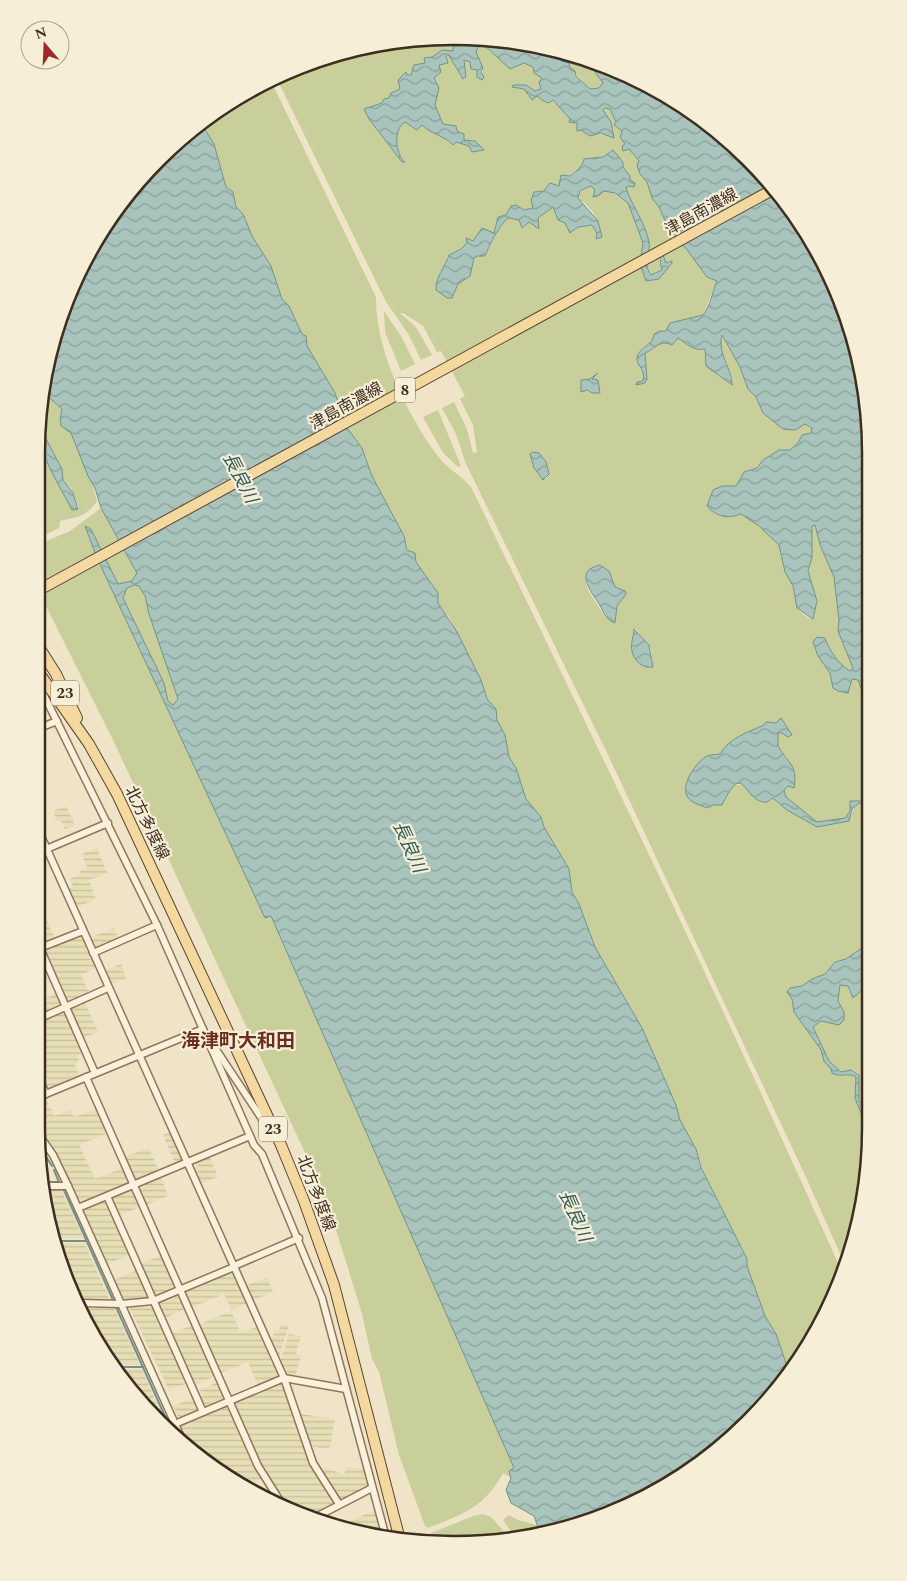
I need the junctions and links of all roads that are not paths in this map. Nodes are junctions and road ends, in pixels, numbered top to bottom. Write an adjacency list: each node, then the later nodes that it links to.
1 (768, 192): 2 (main road, 津島南濃線 / 8)
2 (45, 588)
3 (45, 657): 8 (main road, 23)
4 (45, 681): 8 (main road)
5 (45, 697): 6 (street)
6 (57, 721): 7 (street); 9 (street)
7 (45, 726)
8 (89, 744): 26 (main road, 北方多度線 / 23)
9 (108, 823): 10 (street); 11 (street)
10 (46, 848): 12 (street)
11 (157, 926): 14 (street); 19 (street)
12 (83, 931): 13 (street); 14 (street)
13 (45, 946)
14 (93, 953): 16 (street)
15 (45, 959): 17 (street)
16 (108, 988): 17 (street); 20 (street)
17 (66, 1007): 18 (street); 21 (street)
18 (45, 1016)
19 (203, 1029): 20 (street); 24 (street); 26 (street)
20 (139, 1056): 21 (street); 27 (street)
21 (95, 1073): 22 (street)
22 (86, 1077): 23 (street); 28 (street)
23 (46, 1094)
24 (250, 1136): 27 (street); 33 (street)
25 (46, 1144): 30 (street)
26 (281, 1145): 50 (main road, 北方多度線 / 23)
27 (187, 1162): 28 (street); 34 (street)
28 (133, 1185): 31 (street); 35 (street)
29 (49, 1186): 30 (street)
30 (68, 1186): 32 (street)
31 (107, 1196): 32 (street); 36 (street)
32 (78, 1208): 38 (street)
33 (298, 1238): 34 (street); 40 (street)
34 (234, 1266): 35 (street); 39 (street)
35 (180, 1290): 36 (street); 41 (street)
36 (153, 1301): 38 (street); 42 (street)
37 (85, 1303): 38 (street)
38 (121, 1304): 43 (street)
39 (284, 1378): 40 (street); 41 (street); 47 (street)
40 (346, 1389): 45 (street)
41 (230, 1401): 42 (street); 46 (street)
42 (203, 1412): 44 (street)
43 (171, 1422)
44 (173, 1424)
45 (372, 1488): 47 (street); 49 (street)
46 (277, 1496)
47 (339, 1504): 48 (street)
48 (322, 1514)
49 (384, 1530)
50 (398, 1533)

